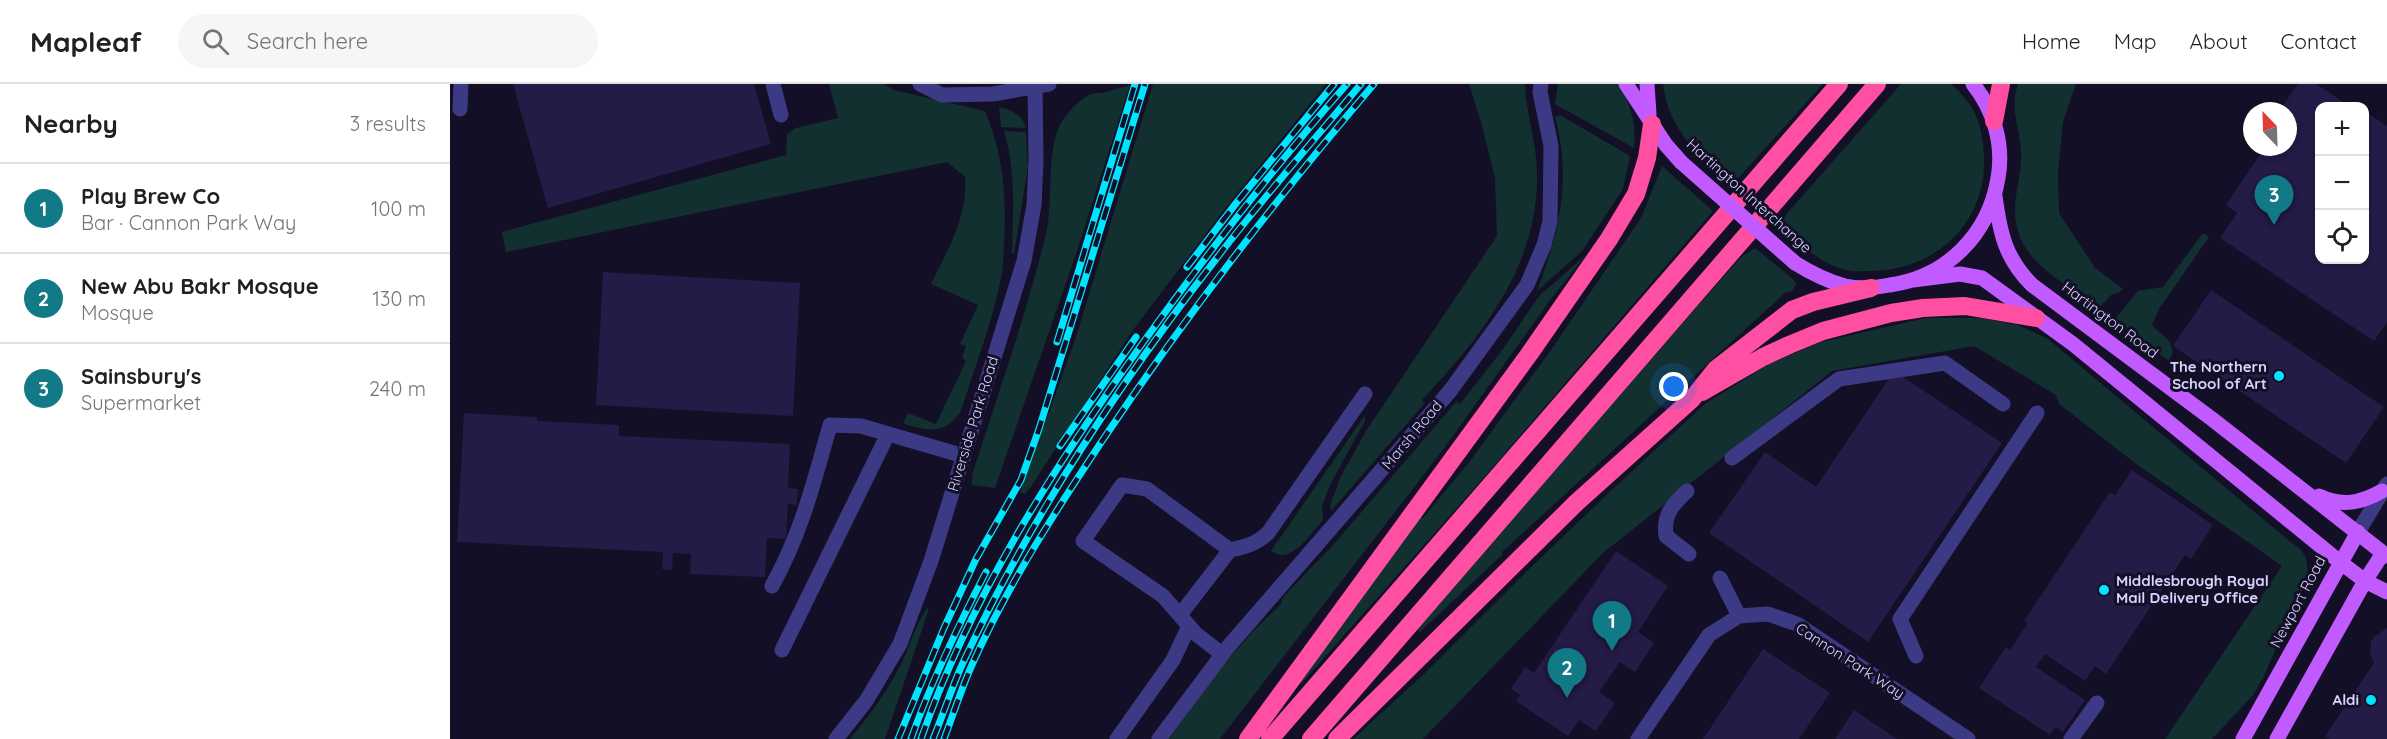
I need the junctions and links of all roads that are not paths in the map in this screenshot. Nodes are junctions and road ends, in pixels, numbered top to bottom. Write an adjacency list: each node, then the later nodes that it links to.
1 (461, 84): 12 (street)
2 (772, 84): 13 (street)
3 (920, 84): 11 (street)
4 (1541, 84): 42 (street, Marsh Road)
5 (1626, 84): 14 (main road, Hartington Interchange)
6 (1647, 84): 14 (main road)
7 (1839, 84): 49 (highway)
8 (1877, 84): 50 (highway)
9 (1973, 84): 15 (main road, Hartington Interchange)
10 (2001, 84): 15 (highway)
11 (1040, 85): 25 (street, Riverside Park Road)
12 (460, 109)
13 (781, 115)
14 (1651, 121): 18 (main road, Hartington Interchange, bridge); 48 (highway)
15 (1994, 121): 16 (main road, Hartington Interchange)
16 (1995, 196): 17 (main road, Hartington Interchange); 28 (main road, Hartington Road)
17 (1913, 280): 18 (main road, Hartington Interchange); 19 (main road)
18 (1871, 288): 21 (highway)
19 (2036, 318): 21 (highway); 34 (main road)
20 (1365, 394): 31 (street)
21 (1692, 399): 51 (highway)
22 (2003, 404): 26 (street)
23 (2037, 413): 43 (street)
24 (888, 434): 25 (street); 37 (street); 41 (street)
25 (964, 456): 45 (street, Riverside Park Road)
26 (1732, 458)
27 (2385, 488): 28 (main road); 30 (street, Newport Road)
28 (2306, 490): 30 (main road, Hartington Road)
29 (1687, 492): 33 (street)
30 (2358, 532): 32 (main road, Hartington Road); 34 (main road, Newport Road)
31 (1230, 550): 40 (street); 40 (street)
32 (2386, 552): 36 (main road)
33 (1689, 554)
34 (2340, 562): 36 (main road); 55 (main road, Newport Road)
35 (1720, 578): 39 (street)
36 (2365, 581): 38 (main road); 56 (main road)
37 (772, 585)
38 (2387, 592)
39 (1739, 616): 52 (street, Cannon Park Way); 53 (street, Cannon Park Way)
40 (1184, 620): 42 (street); 46 (street)
41 (782, 650)
42 (1222, 654): 47 (street, Marsh Road)
43 (1916, 656)
44 (2097, 703): 54 (street)
45 (836, 739)
46 (1118, 739)
47 (1159, 739)
48 (1248, 739)
49 (1270, 739)
50 (1311, 739)
51 (1337, 739)
52 (1638, 739)
53 (1968, 739)
54 (2071, 739)
55 (2243, 739)
56 (2277, 739)

